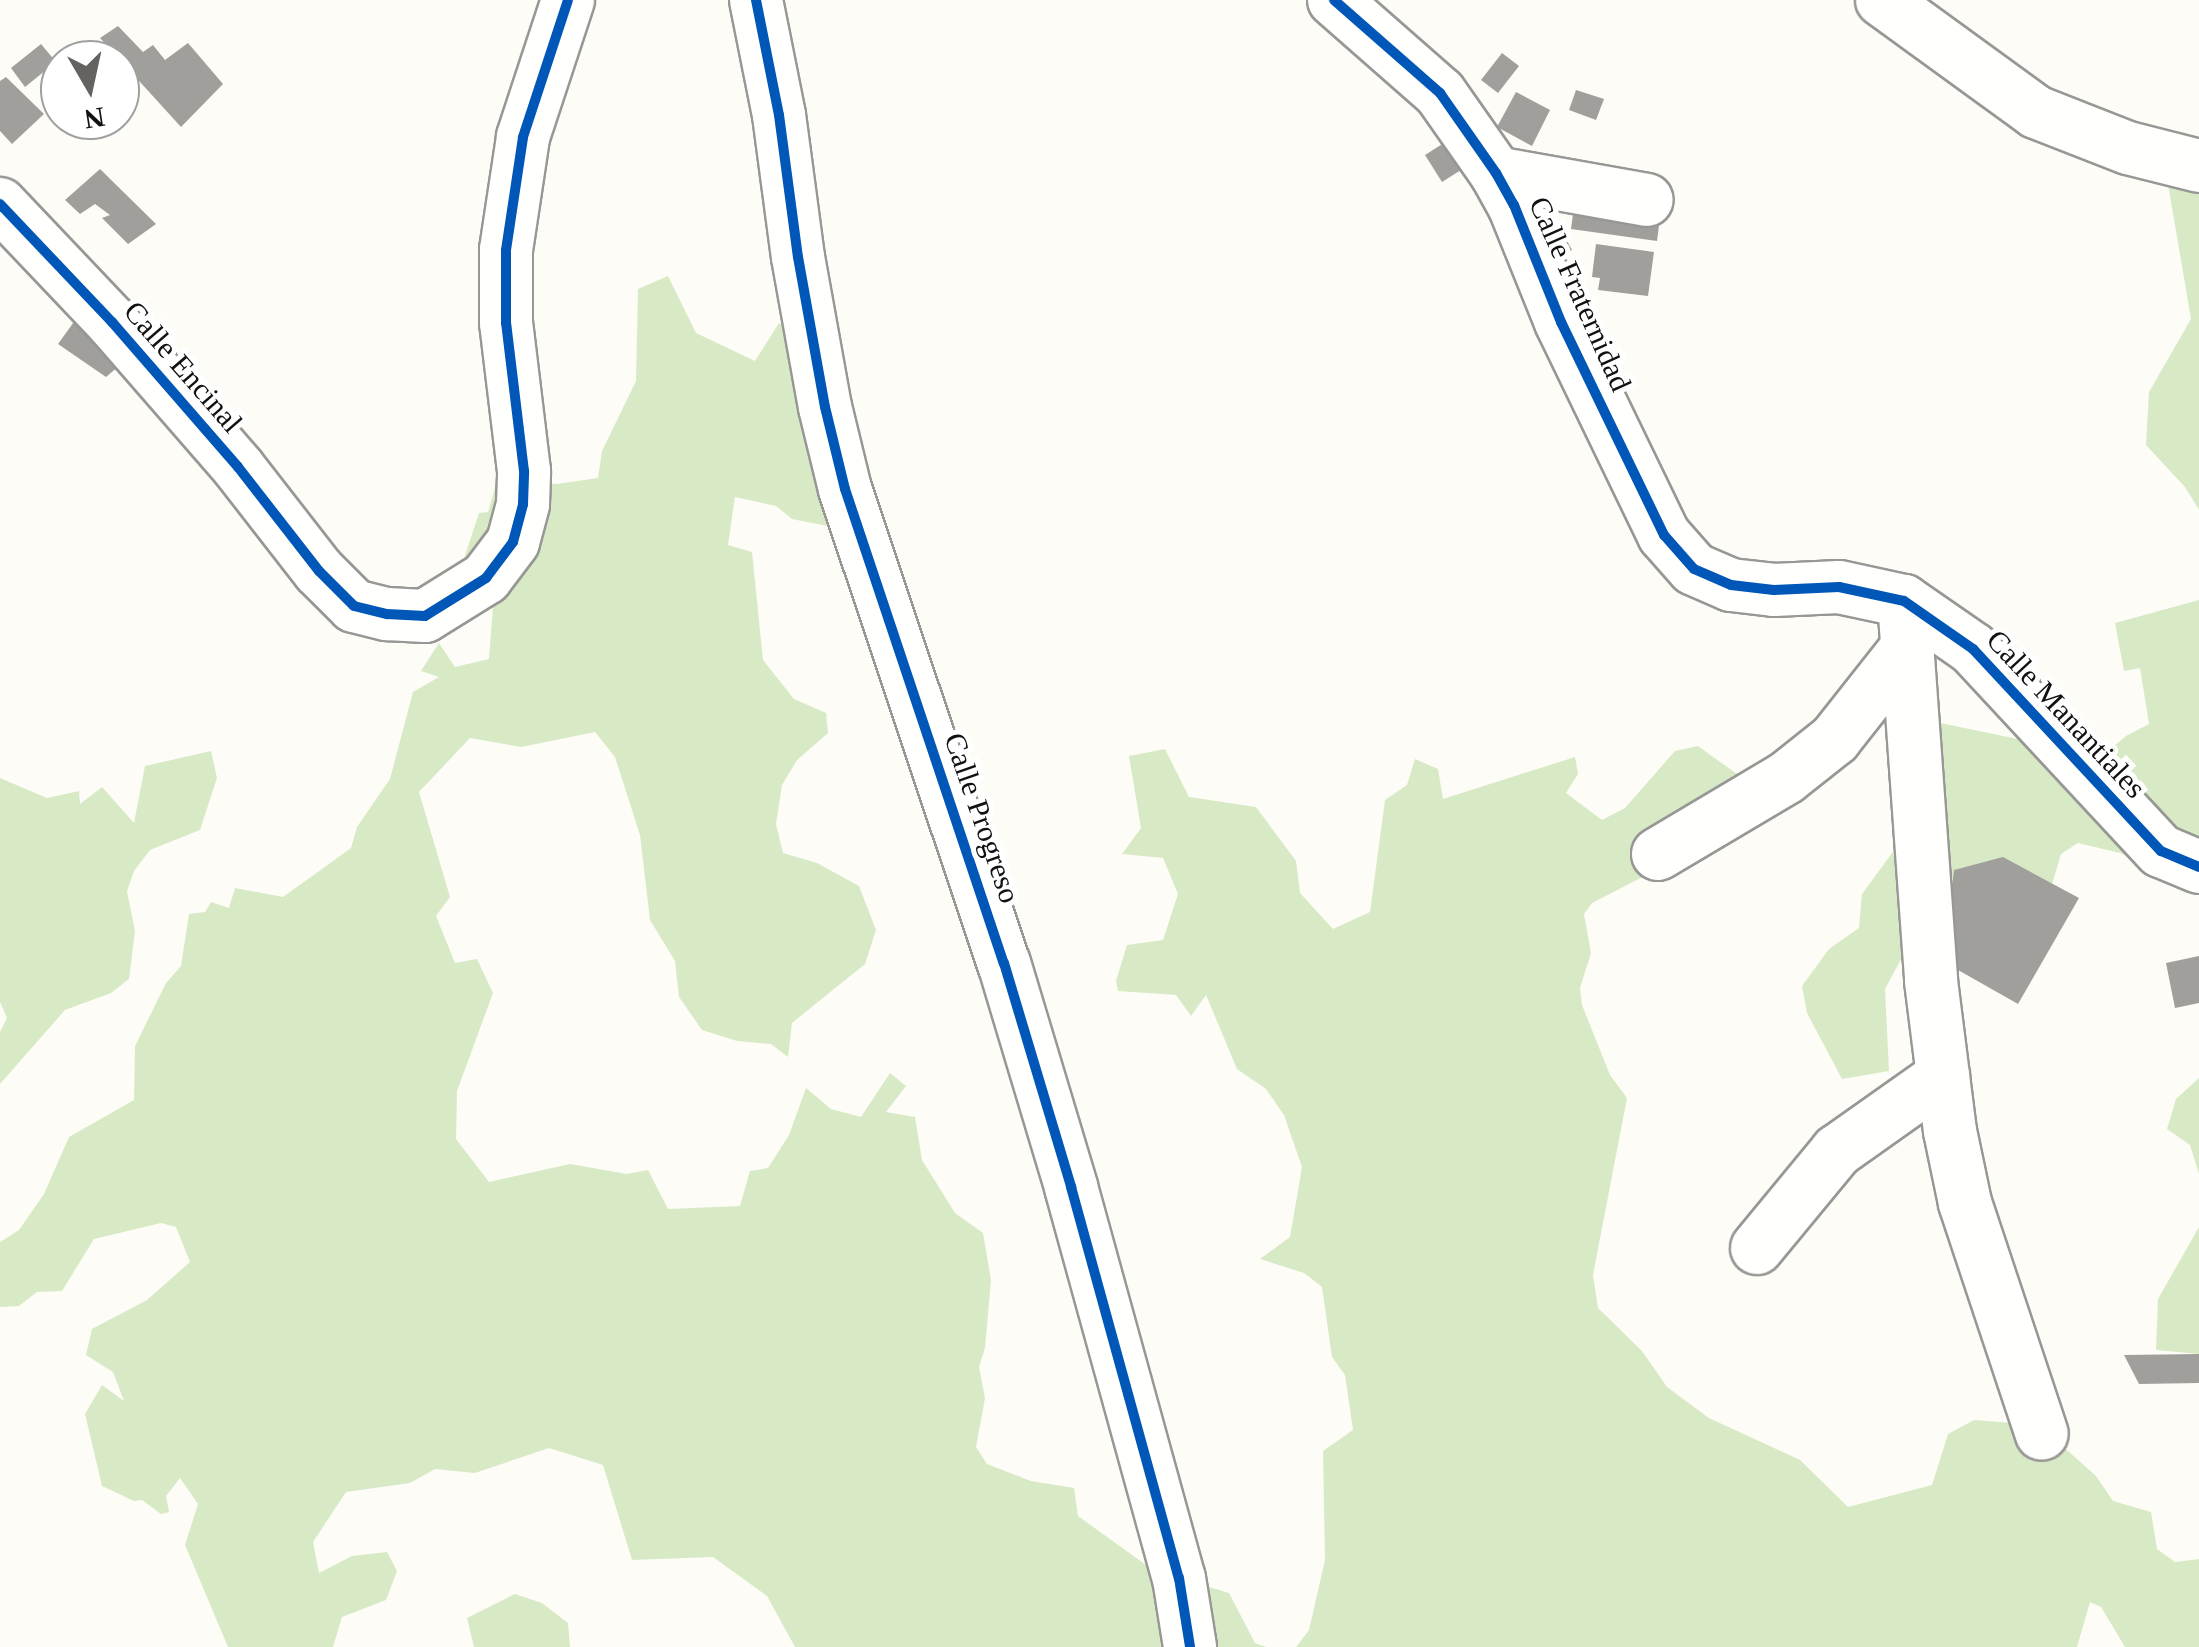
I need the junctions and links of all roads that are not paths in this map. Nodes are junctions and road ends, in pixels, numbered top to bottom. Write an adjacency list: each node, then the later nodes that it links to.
1 (568, 0): 8 (street, Calle Encinal)
2 (756, 0): 16 (street, Calle Progreso)
3 (1334, 0): 6 (street, Calle Fraternidad)
4 (1882, 0): 5 (street)
5 (2199, 166)
6 (1496, 173): 7 (street); 9 (street, Calle Fraternidad)
7 (1646, 200)
8 (0, 204)
9 (1774, 590): 10 (street, Calle Manantiales)
10 (1907, 622): 11 (street); 12 (street, Calle Manantiales); 13 (street)
11 (1658, 854)
12 (2199, 867)
13 (1943, 1076): 14 (street); 15 (street)
14 (1757, 1248)
15 (2042, 1434)
16 (1190, 1647)

